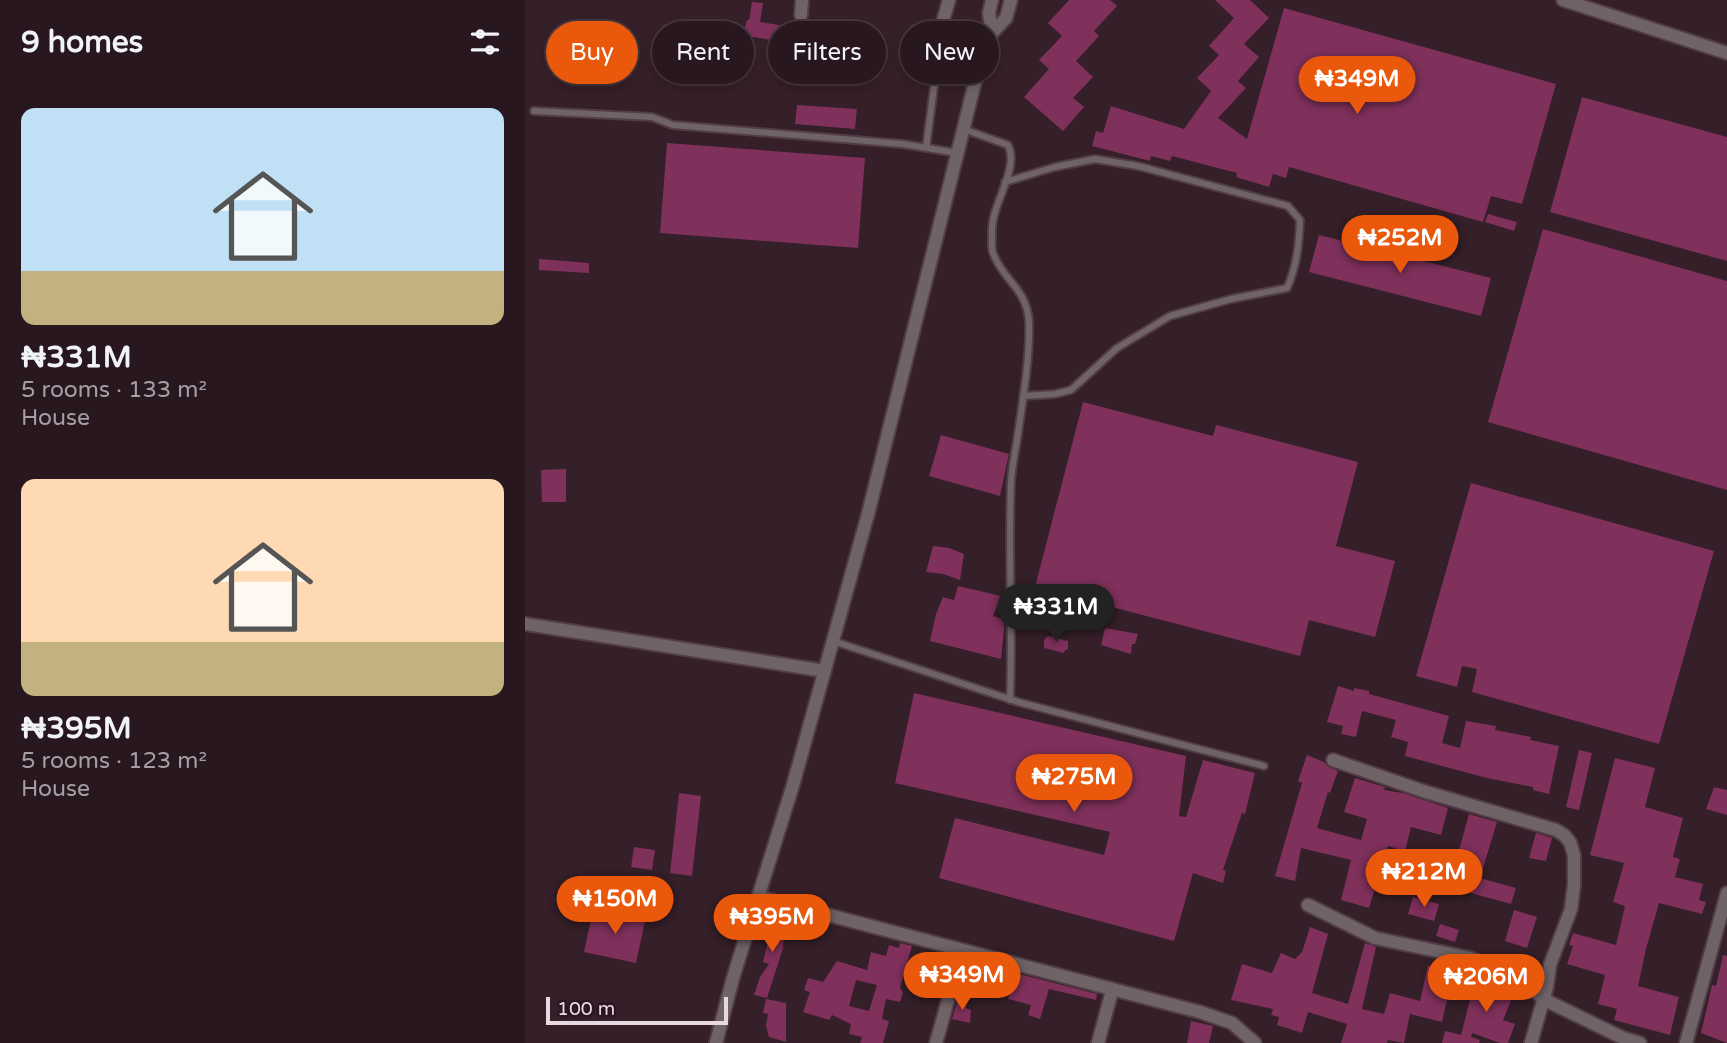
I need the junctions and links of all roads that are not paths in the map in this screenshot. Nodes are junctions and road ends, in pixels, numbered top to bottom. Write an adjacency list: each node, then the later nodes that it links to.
1 (802, 0): 6 (street)
2 (949, 0): 7 (street)
3 (992, 0): 8 (street)
4 (1011, 0): 9 (street)
5 (1563, 0): 10 (street)
6 (801, 15)
7 (943, 21)
8 (990, 21)
9 (999, 26)
10 (1727, 53)
11 (935, 84): 15 (lane)
12 (974, 84): 14 (street)
13 (534, 111): 15 (lane)
14 (963, 129): 16 (street); 17 (lane)
15 (926, 148): 16 (lane)
16 (957, 153): 20 (street)
17 (1005, 182): 18 (lane); 18 (lane)
18 (1023, 396): 22 (lane)
19 (525, 624): 21 (street)
20 (833, 641): 21 (street); 22 (lane)
21 (825, 671): 26 (street)
22 (1010, 700): 24 (lane)
23 (1333, 760): 30 (street)
24 (1264, 766)
25 (1727, 892): 37 (street)
26 (759, 897): 28 (street); 31 (street)
27 (1308, 905): 30 (street)
28 (962, 950): 29 (street); 32 (street)
29 (1112, 991): 33 (street); 34 (street)
30 (1543, 999): 35 (street); 36 (street)
31 (716, 1043)
32 (936, 1043)
33 (1098, 1043)
34 (1255, 1043)
35 (1531, 1043)
36 (1640, 1043)
37 (1686, 1043)

